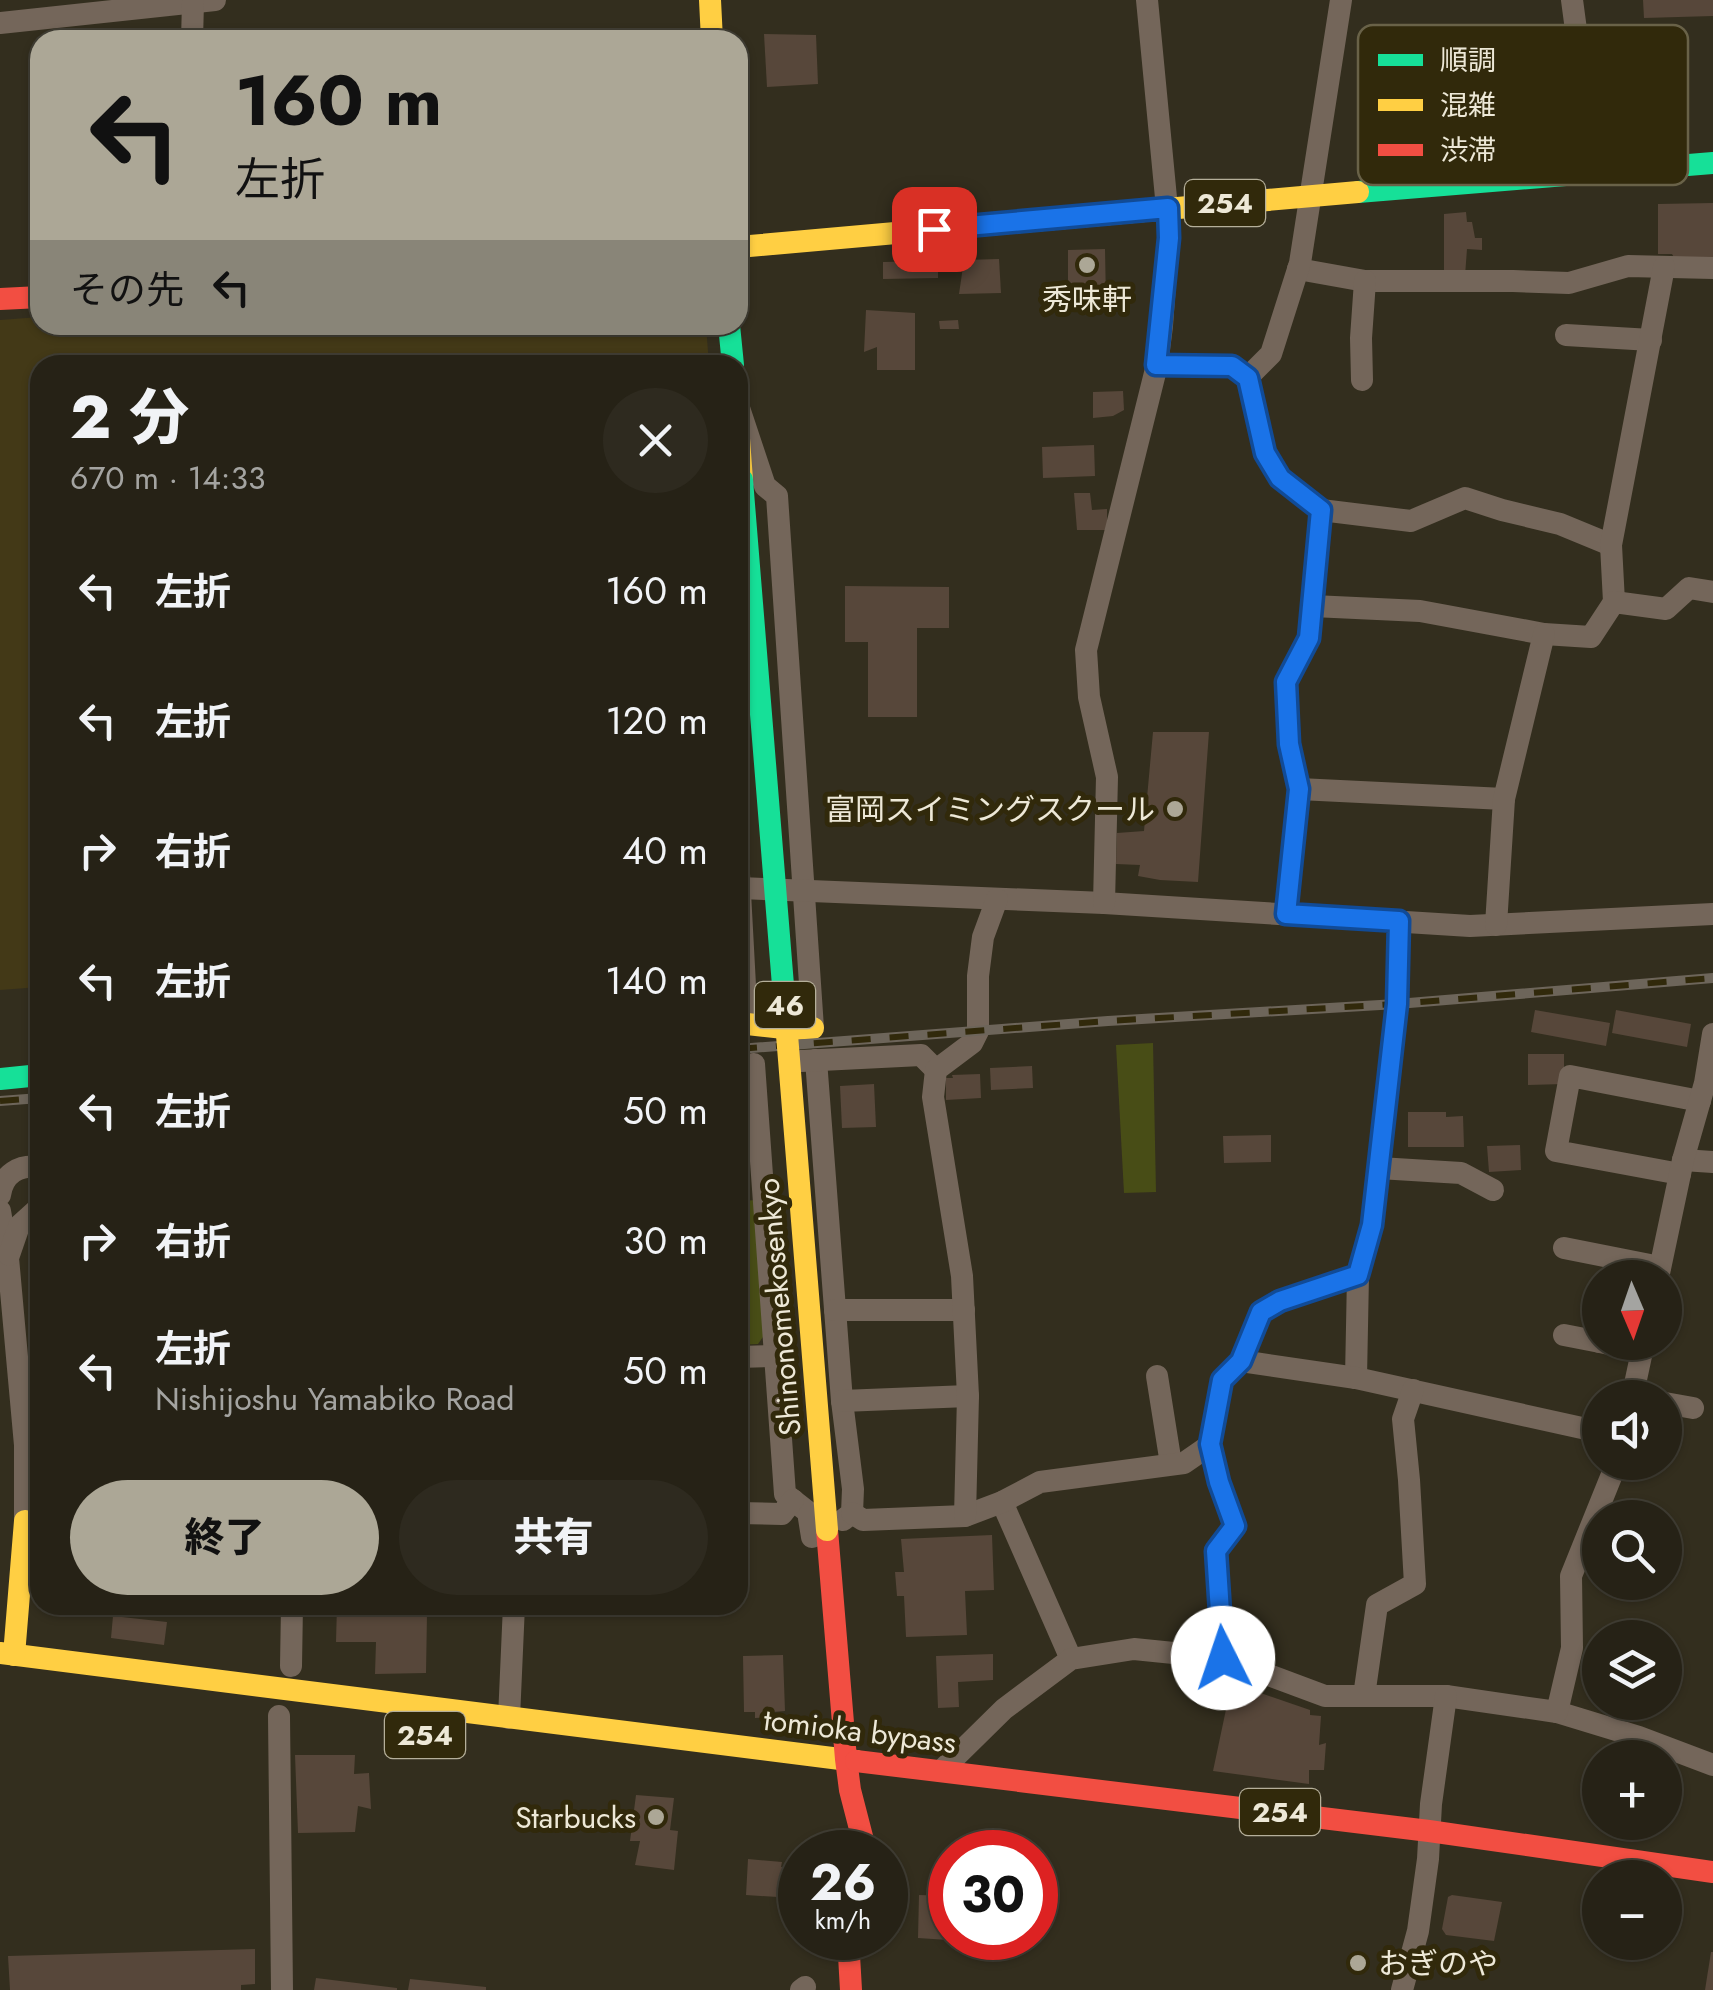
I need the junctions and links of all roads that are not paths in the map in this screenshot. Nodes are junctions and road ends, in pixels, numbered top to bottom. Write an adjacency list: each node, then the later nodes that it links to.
1 (710, 0): 10 (main road)
2 (1147, 0): 15 (street)
3 (1341, 0): 14 (street)
4 (1572, 0): 8 (street)
5 (204, 1): 6 (street); 9 (street)
6 (132, 4): 7 (street)
7 (0, 23)
8 (1575, 25)
9 (195, 30)
10 (712, 30)
11 (1713, 163): 12 (main road, 254)
12 (1688, 165)
13 (1442, 185): 14 (main road, 254)
14 (1312, 196): 15 (main road, 254); 19 (street)
15 (1168, 208): 16 (main road, 254); 25 (street)
16 (748, 246)
17 (1664, 266): 18 (street); 20 (street); 24 (street)
18 (1713, 268)
19 (1298, 269): 20 (street); 26 (street)
20 (1365, 281): 27 (street)
21 (30, 297): 22 (main road)
22 (0, 300)
23 (1566, 335): 24 (street)
24 (1651, 340): 30 (street)
25 (1156, 365): 26 (street); 41 (street)
26 (1248, 378): 29 (street)
27 (1362, 380)
28 (748, 436): 39 (street)
29 (1321, 510): 30 (street); 34 (street)
30 (1610, 545): 33 (street)
31 (748, 578): 93 (main road, Shinonomekosenkyo / 46, bridge)
32 (1713, 592): 33 (street)
33 (1614, 602): 35 (street)
34 (1313, 606): 35 (street); 36 (street)
35 (1544, 634): 37 (street)
36 (1299, 789): 37 (street); 42 (street)
37 (1504, 799): 45 (street)
38 (748, 888): 39 (street)
39 (804, 890): 40 (street); 47 (street)
40 (997, 900): 41 (street); 51 (street)
41 (1104, 902): 42 (street)
42 (1286, 914): 44 (street)
43 (1713, 914): 45 (street)
44 (1399, 921): 45 (street); 59 (street)
45 (1496, 925)
46 (748, 1024): 47 (main road)
47 (813, 1028)
48 (1713, 1034): 55 (street)
49 (816, 1060): 50 (street); 51 (street); 69 (street)
50 (748, 1065)
51 (936, 1070): 70 (street)
52 (30, 1076): 53 (main road)
53 (0, 1078)
54 (748, 1084): 73 (street)
55 (1700, 1100): 58 (street); 58 (street)
56 (1713, 1162): 58 (street)
57 (30, 1167): 61 (street)
58 (1682, 1167): 67 (street)
59 (1379, 1168): 60 (street); 68 (street)
60 (1492, 1190)
61 (0, 1195)
62 (0, 1211): 65 (street)
63 (30, 1216): 65 (street)
64 (1564, 1248): 66 (street)
65 (8, 1258): 89 (street)
66 (1612, 1260)
67 (1662, 1260)
68 (1358, 1275): 75 (street); 77 (street)
69 (835, 1310): 70 (street); 80 (street)
70 (964, 1310): 79 (street)
71 (1564, 1335): 72 (street)
72 (1582, 1338)
73 (776, 1356): 74 (street); 87 (street)
74 (748, 1357)
75 (1241, 1361): 77 (street); 84 (street)
76 (1156, 1376): 85 (street)
77 (1356, 1378): 78 (street)
78 (1412, 1390): 83 (street); 102 (street)
79 (968, 1396): 80 (street); 92 (street)
80 (842, 1401): 91 (street)
81 (1682, 1406): 82 (street)
82 (1693, 1408)
83 (1582, 1428)
84 (1210, 1444): 85 (street); 98 (street)
85 (1171, 1464): 88 (street)
86 (1610, 1480): 104 (street)
87 (793, 1500): 90 (street); 94 (street)
88 (1002, 1502): 92 (street); 99 (street)
89 (30, 1512): 97 (main road)
90 (748, 1514)
91 (852, 1514): 92 (street); 93 (street)
92 (965, 1516)
93 (827, 1530): 94 (main road, 46)
94 (831, 1586): 107 (main road, 46)
95 (292, 1615): 100 (street)
96 (513, 1615): 106 (street)
97 (7, 1654): 101 (street); 106 (main road, tomioka bypass / 254)
98 (1223, 1658): 99 (street); 102 (street)
99 (1071, 1659): 109 (street)
100 (291, 1666)
101 (0, 1677)
102 (1364, 1696): 103 (street)
103 (1446, 1696): 104 (street); 114 (street)
104 (1556, 1712): 108 (street)
105 (279, 1716): 120 (street)
106 (508, 1718): 107 (main road, tomioka bypass / 254)
107 (846, 1759): 109 (main road, tomioka bypass / 254); 110 (main road, 46)
108 (1713, 1765)
109 (941, 1771): 114 (main road, tomioka bypass / 254)
110 (840, 1788): 111 (main road, tomioka bypass); 112 (main road); 113 (main road)
111 (879, 1793)
112 (843, 1830)
113 (857, 1830)
114 (1429, 1831): 115 (street); 117 (main road, tomioka bypass / 254)
115 (1420, 1858): 116 (main road); 123 (street)
116 (1454, 1862)
117 (1713, 1872)
118 (849, 1960): 121 (main road)
119 (870, 1960): 122 (main road)
120 (282, 1990)
121 (851, 1990)
122 (872, 1990)
123 (1402, 1990)

